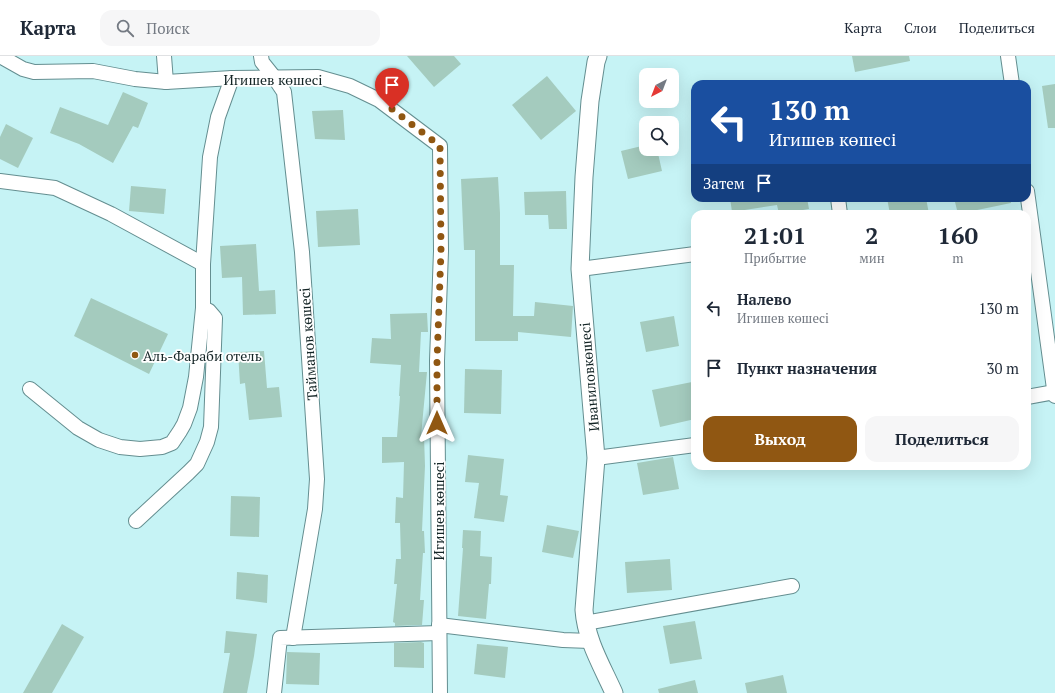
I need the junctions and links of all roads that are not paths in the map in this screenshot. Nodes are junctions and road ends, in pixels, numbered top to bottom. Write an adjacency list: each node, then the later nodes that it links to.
1 (0, 56): 9 (street, Игишев көшесі)
2 (164, 56): 9 (street)
3 (262, 56): 6 (street, Тайманов көшесі)
4 (598, 56): 14 (street, Иваниловкөшесі)
5 (1008, 56): 8 (street)
6 (274, 77): 7 (street, Игишев көшесі); 25 (street, Игишев көшесі); 26 (street, Тайманов көшесі)
7 (232, 78): 9 (street, Игишев көшесі); 13 (street)
8 (1011, 80)
9 (166, 82)
10 (0, 181): 13 (street)
11 (1031, 220): 17 (street)
12 (691, 255): 14 (street)
13 (203, 264): 15 (street)
14 (580, 269): 21 (street, Иваниловкөшесі)
15 (203, 308): 16 (street); 22 (street)
16 (30, 390)
17 (1055, 392): 18 (street); 19 (street)
18 (1031, 396)
19 (1055, 396)
20 (691, 446): 21 (street)
21 (596, 458): 24 (street, Иваниловкөшесі)
22 (136, 521)
23 (792, 586): 24 (street)
24 (585, 623): 27 (street, Иваниловкөшесі)
25 (439, 629): 26 (street); 27 (street); 29 (street, Игишев көшесі)
26 (293, 638): 28 (street)
27 (590, 641): 30 (street, Иваниловкөшесі)
28 (274, 693)
29 (440, 693)
30 (614, 693)

